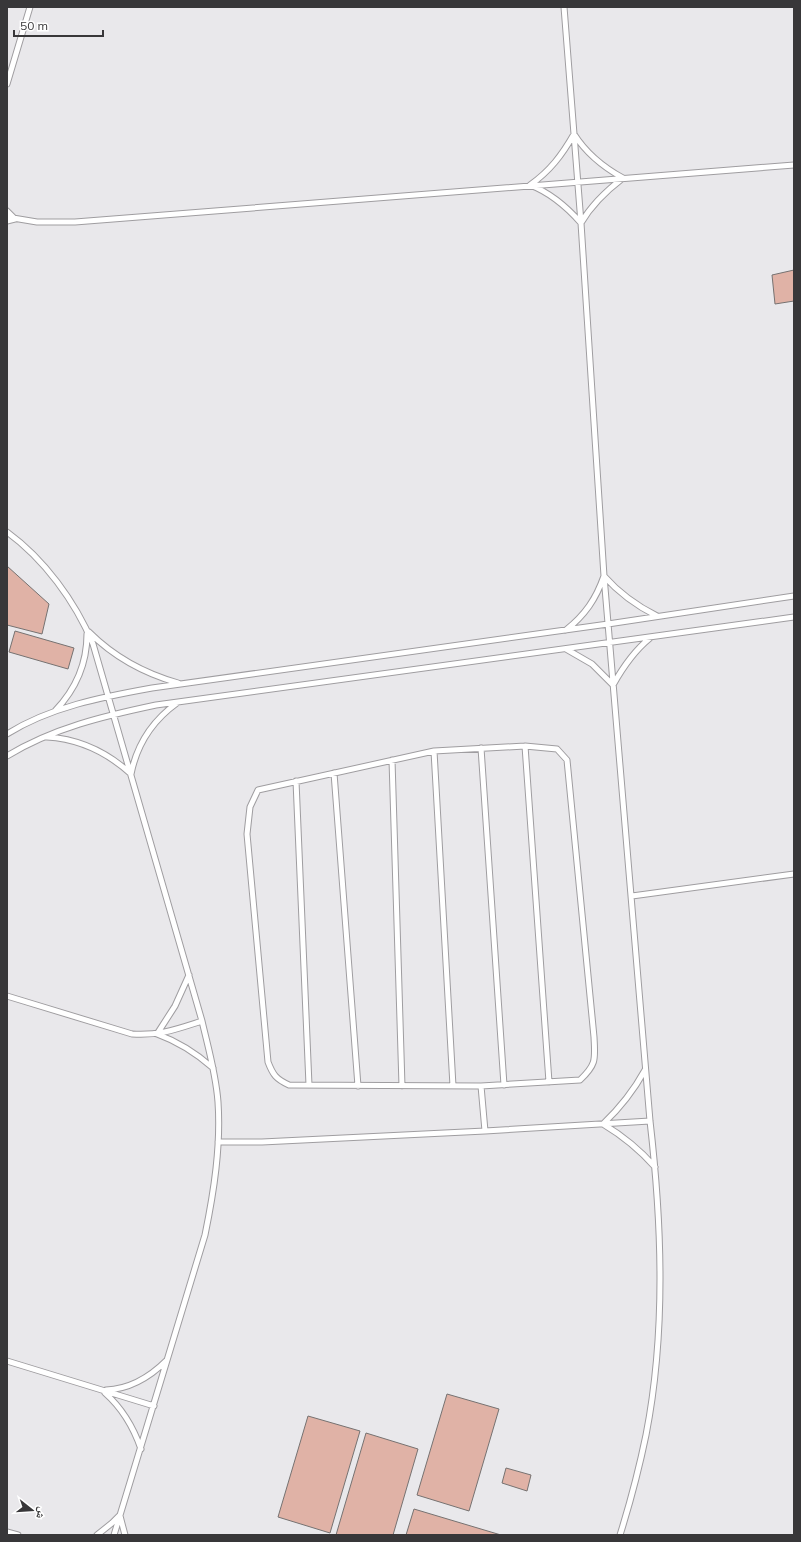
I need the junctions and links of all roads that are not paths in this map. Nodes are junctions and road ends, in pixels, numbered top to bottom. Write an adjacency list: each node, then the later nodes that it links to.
1 (30, 7): 3 (lane)
2 (564, 7): 4 (lane)
3 (7, 84)
4 (574, 134): 6 (lane); 7 (lane); 8 (lane)
5 (794, 165): 6 (lane)
6 (623, 178): 7 (lane); 13 (lane)
7 (578, 182): 8 (lane); 13 (lane)
8 (530, 185): 11 (lane); 13 (lane)
9 (7, 211): 11 (lane)
10 (7, 217): 11 (lane)
11 (15, 219): 12 (lane)
12 (7, 221)
13 (581, 223): 15 (lane)
14 (7, 532): 20 (lane)
15 (604, 576): 18 (lane); 19 (lane); 21 (lane)
16 (794, 596): 18 (lane)
17 (794, 616): 22 (lane)
18 (658, 617): 19 (lane)
19 (608, 624): 21 (lane); 23 (lane)
20 (87, 630): 25 (lane); 27 (lane); 29 (lane)
21 (566, 630): 25 (lane)
22 (650, 637): 23 (lane); 26 (lane)
23 (609, 643): 24 (lane); 26 (lane)
24 (566, 649): 26 (lane); 28 (lane)
25 (181, 684): 27 (lane)
26 (613, 685): 42 (lane)
27 (108, 696): 29 (lane); 30 (lane)
28 (179, 702): 30 (lane); 39 (lane)
29 (55, 711): 31 (lane)
30 (112, 714): 32 (lane); 39 (lane)
31 (7, 734)
32 (44, 736): 36 (lane); 39 (lane)
33 (525, 746): 34 (lane); 49 (lane); 49 (lane)
34 (480, 748): 35 (lane); 51 (lane)
35 (434, 751): 37 (lane); 54 (lane)
36 (7, 756)
37 (392, 760): 38 (lane); 53 (lane)
38 (334, 772): 40 (lane); 52 (lane)
39 (130, 774): 43 (lane)
40 (296, 781): 50 (lane); 50 (lane)
41 (794, 874): 42 (lane)
42 (632, 896): 48 (lane)
43 (189, 975): 45 (lane); 46 (lane)
44 (7, 996): 46 (lane)
45 (202, 1021): 46 (lane); 47 (lane)
46 (157, 1034): 47 (lane)
47 (213, 1068): 59 (lane)
48 (645, 1069): 56 (lane); 57 (lane)
49 (549, 1082): 51 (lane)
50 (309, 1085): 52 (lane)
51 (504, 1085): 55 (lane)
52 (358, 1086): 53 (lane)
53 (402, 1086): 54 (lane)
54 (453, 1086): 55 (lane)
55 (481, 1086): 58 (lane)
56 (650, 1121): 57 (lane); 60 (lane)
57 (603, 1124): 58 (lane); 60 (lane)
58 (485, 1131): 59 (lane)
59 (218, 1142): 61 (lane)
60 (655, 1168): 72 (lane)
61 (168, 1360): 63 (lane); 64 (lane)
62 (7, 1361): 63 (lane)
63 (102, 1390): 64 (lane); 65 (lane)
64 (154, 1406): 65 (lane)
65 (141, 1449): 66 (lane)
66 (120, 1515): 69 (lane); 70 (lane); 71 (lane)
67 (7, 1532): 68 (lane)
68 (18, 1535)
69 (96, 1535)
70 (114, 1535)
71 (125, 1535)
72 (620, 1535)

